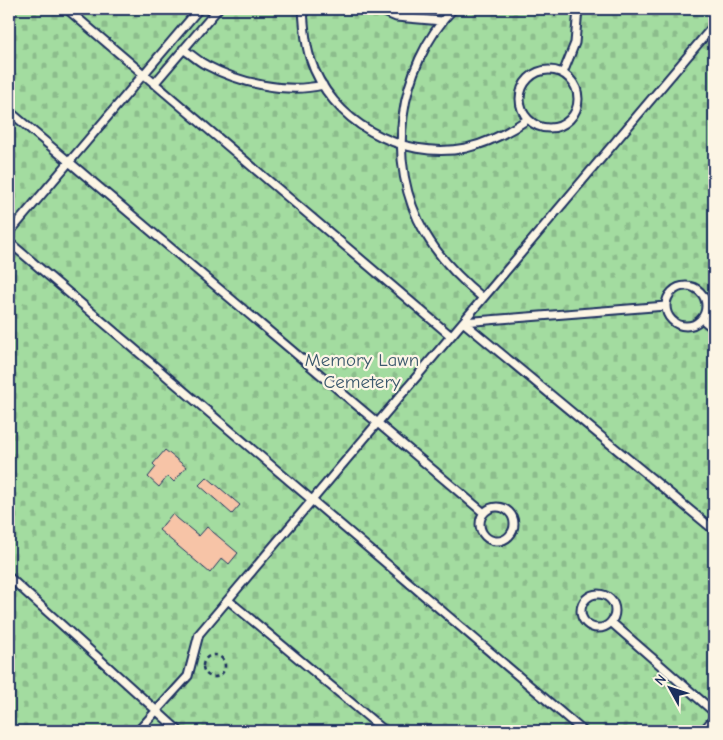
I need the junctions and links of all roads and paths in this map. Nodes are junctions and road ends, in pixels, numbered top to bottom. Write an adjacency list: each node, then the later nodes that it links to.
1 (67, 9): 12 (lane)
2 (198, 9): 12 (lane)
3 (218, 9): 10 (lane)
4 (303, 9): 14 (lane)
5 (377, 9): 8 (lane)
6 (453, 9): 8 (lane)
7 (578, 9): 11 (lane)
8 (442, 21): 17 (lane)
9 (714, 25): 21 (lane)
10 (183, 49): 13 (lane); 14 (lane)
11 (563, 73): 16 (lane); 16 (lane)
12 (143, 74): 13 (lane); 18 (lane)
13 (154, 84): 26 (lane)
14 (323, 85): 17 (lane)
15 (9, 111): 18 (lane)
16 (528, 119): 17 (lane)
17 (401, 145): 21 (lane)
18 (69, 162): 19 (lane); 27 (lane)
19 (9, 233)
20 (9, 242): 28 (lane)
21 (483, 298): 24 (lane)
22 (666, 306): 23 (lane); 23 (lane); 24 (lane)
23 (702, 318): 25 (lane)
24 (463, 322): 26 (lane); 30 (lane)
25 (714, 329)
26 (451, 336): 27 (lane)
27 (378, 422): 28 (lane); 29 (lane)
28 (312, 500): 32 (lane); 41 (lane)
29 (484, 513): 29 (lane)
30 (714, 530)
31 (9, 577): 35 (lane)
32 (228, 600): 35 (lane); 40 (lane)
33 (611, 622): 33 (lane); 36 (lane)
34 (203, 662): 34 (path)
35 (157, 710): 38 (lane); 39 (lane)
36 (714, 712)
37 (714, 718): 42 (lane)
38 (138, 731)
39 (180, 731)
40 (385, 731)
41 (583, 731)
42 (703, 731)

